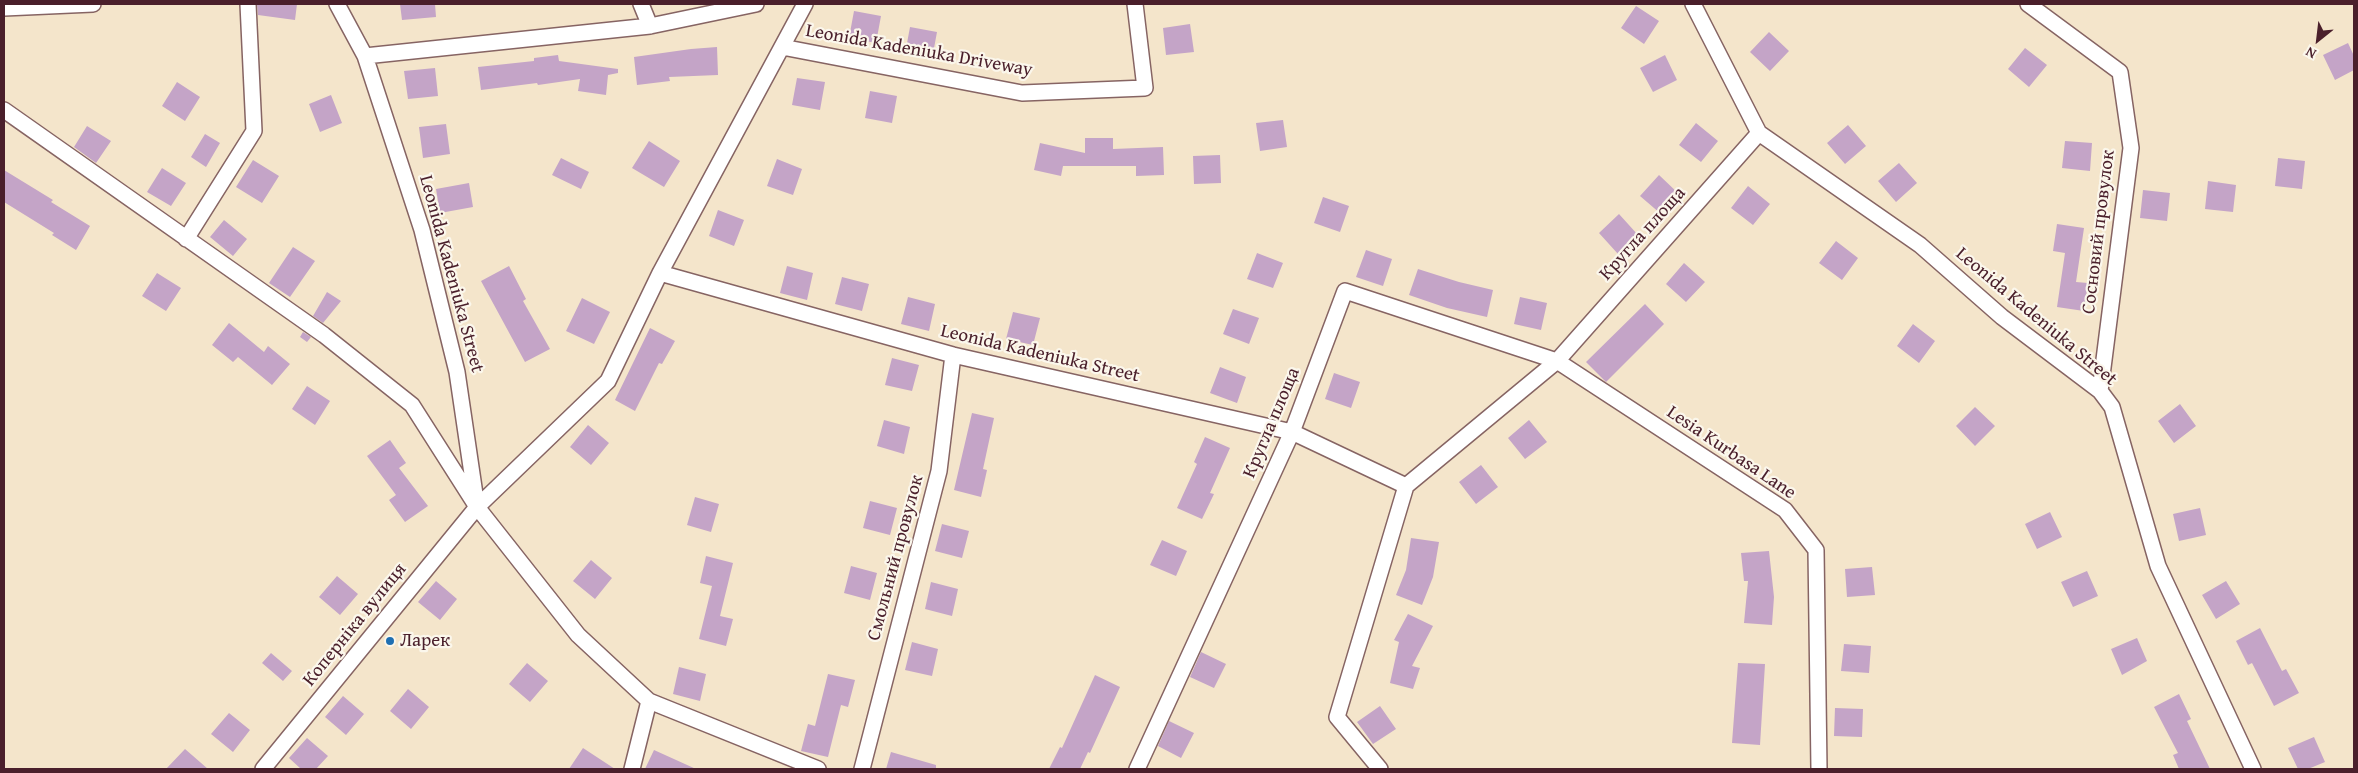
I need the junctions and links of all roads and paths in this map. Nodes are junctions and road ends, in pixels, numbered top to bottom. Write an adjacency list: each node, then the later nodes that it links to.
1 (94, 4): 10 (street)
2 (248, 4): 16 (street)
3 (337, 4): 13 (street, Leonida Kadeniuka Street)
4 (641, 4): 11 (street)
5 (756, 4): 11 (street)
6 (805, 4): 12 (street)
7 (1135, 4): 12 (street, Leonida Kadeniuka Driveway)
8 (1693, 4): 15 (street, Leonida Kadeniuka Street)
9 (2028, 4): 20 (street, Сосновий провулок)
10 (4, 8)
11 (650, 26): 13 (street)
12 (782, 46): 17 (street)
13 (365, 56): 23 (street, Leonida Kadeniuka Street)
14 (4, 110): 16 (street)
15 (1759, 133): 19 (street, Кругла площа); 20 (street, Leonida Kadeniuka Street)
16 (186, 239): 23 (street)
17 (660, 273): 18 (street, Leonida Kadeniuka Street); 23 (street)
18 (954, 355): 21 (street, Leonida Kadeniuka Street); 28 (street, Смольний провулок)
19 (1557, 361): 21 (street, Кругла площа); 22 (street, Кругла площа); 31 (street, Lesia Kurbasa Lane)
20 (2100, 391): 32 (street, Leonida Kadeniuka Street)
21 (1292, 432): 22 (street, Leonida Kadeniuka Street); 29 (street, Кругла площа)
22 (1406, 486): 30 (street)
23 (477, 507): 24 (street); 25 (street, Коперніка вулиця)
24 (649, 701): 26 (street); 27 (street)
25 (263, 769)
26 (632, 769)
27 (818, 769)
28 (862, 769)
29 (1137, 769)
30 (1380, 769)
31 (1819, 769)
32 (2254, 769)

